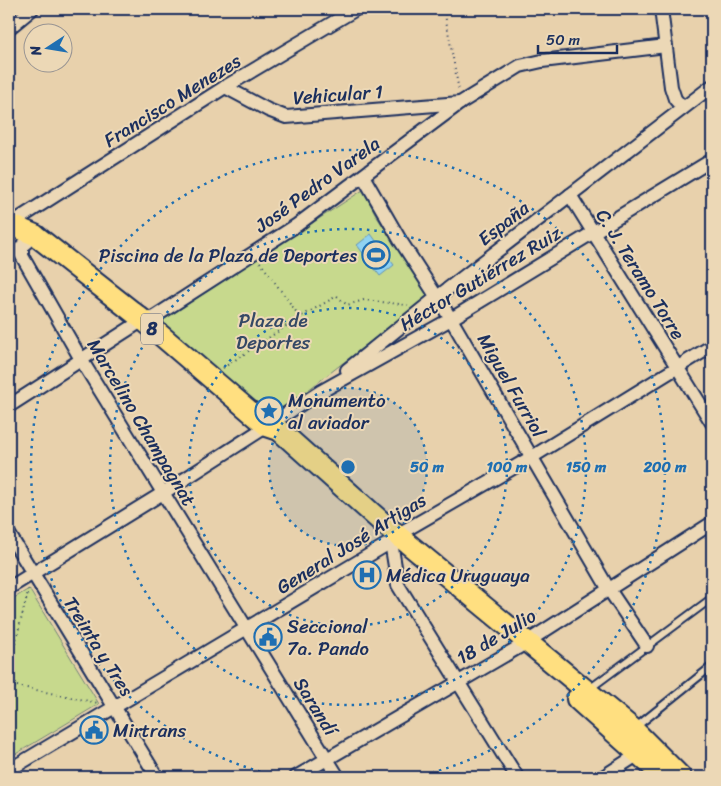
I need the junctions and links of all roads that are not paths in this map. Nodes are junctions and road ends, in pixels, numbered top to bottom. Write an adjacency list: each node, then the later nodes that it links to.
1 (354, 9): 6 (street, Francisco Menezes)
2 (661, 9): 5 (street)
3 (29, 10): 4 (street)
4 (9, 28)
5 (666, 46): 8 (street, José Pedro Varela); 9 (street)
6 (225, 88): 8 (street, Vehicular 1); 13 (street, Francisco Menezes)
7 (711, 91): 9 (street, España)
8 (460, 103): 11 (street, José Pedro Varela)
9 (683, 108): 12 (street, España)
10 (712, 160): 14 (street, Héctor Gutiérrez Ruiz)
11 (363, 176): 16 (street, Miguel Furriol); 17 (street, José Pedro Varela)
12 (570, 195): 14 (street, C. J. Teramo Torre); 16 (street, España)
13 (9, 224): 15 (highway, 8)
14 (593, 232): 18 (street, Héctor Gutiérrez Ruiz); 21 (street, C. J. Teramo Torre)
15 (35, 235): 17 (highway, 8); 20 (street, Marcelino Champagnat)
16 (436, 298): 18 (street, Miguel Furriol); 22 (street, España)
17 (143, 320): 20 (street, José Pedro Varela); 25 (highway, 8)
18 (451, 320): 22 (street, Héctor Gutiérrez Ruiz); 26 (street, Miguel Furriol)
19 (712, 346): 21 (street, General José Artigas)
20 (82, 361): 23 (street, José Pedro Varela); 27 (street, Marcelino Champagnat)
21 (678, 367): 24 (street, C. J. Teramo Torre); 26 (street, General José Artigas)
22 (320, 392): 25 (street, Héctor Gutiérrez Ruiz)
23 (9, 406)
24 (712, 423)
25 (267, 426): 27 (street, Héctor Gutiérrez Ruiz); 30 (highway, 8)
26 (532, 457): 30 (street, General José Artigas); 33 (street, Miguel Furriol)
27 (164, 493): 31 (street, Héctor Gutiérrez Ruiz); 35 (street, Marcelino Champagnat)
28 (712, 523): 33 (street, 18 de Julio)
29 (9, 534): 31 (street, Treinta y Tres)
30 (394, 538): 35 (street, General José Artigas); 36 (highway, 8); 39 (street)
31 (33, 574): 32 (street, Héctor Gutiérrez Ruiz); 41 (street, Treinta y Tres)
32 (9, 588)
33 (608, 588): 36 (street, 18 de Julio); 37 (street, Miguel Furriol)
34 (712, 598): 37 (lane)
35 (247, 628): 41 (street, General José Artigas); 44 (street, Sarandí)
36 (523, 643): 39 (street, 18 de Julio); 40 (highway, 8); 43 (highway, 8)
37 (647, 646): 40 (lane)
38 (712, 666): 42 (lane)
39 (458, 681): 44 (street, 18 de Julio); 51 (street)
40 (587, 690): 42 (highway, 8)
41 (115, 707): 45 (street, General José Artigas); 48 (street, Treinta y Tres)
42 (633, 729): 43 (highway, 8)
43 (644, 750): 46 (highway, 8); 47 (street); 52 (highway, 8)
44 (327, 758): 49 (street, 18 de Julio); 50 (street, Sarandí)
45 (9, 770)
46 (658, 774)
47 (610, 776)
48 (157, 777)
49 (296, 777)
50 (338, 777)
51 (518, 777)
52 (681, 777)

